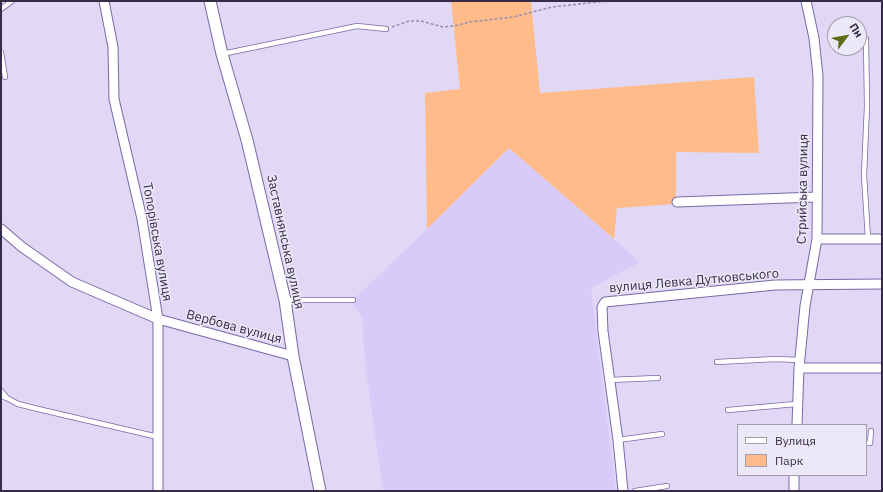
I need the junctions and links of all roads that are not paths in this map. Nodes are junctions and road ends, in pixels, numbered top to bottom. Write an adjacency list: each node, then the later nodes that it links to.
1 (12, 1): 5 (lane)
2 (104, 1): 21 (street, Топорівська вулиця)
3 (210, 1): 8 (street, Заставнянська вулиця)
4 (806, 1): 11 (street, Стрийська вулиця)
5 (1, 9)
6 (386, 29): 8 (lane)
7 (1, 52): 10 (lane)
8 (222, 54): 19 (street, Заставнянська вулиця)
9 (866, 56): 15 (lane)
10 (5, 78)
11 (816, 197): 12 (street); 14 (street, Стрийська вулиця)
12 (677, 202)
13 (1, 229): 21 (street, Вербова вулиця)
14 (817, 239): 15 (street); 17 (street, Стрийська вулиця)
15 (868, 239): 16 (street)
16 (882, 239)
17 (809, 284): 18 (street); 24 (street, Стрийська вулиця); 27 (street, вулиця Левка Дутковського)
18 (882, 284)
19 (285, 300): 20 (lane); 22 (street, Заставнянська вулиця)
20 (353, 300)
21 (158, 319): 22 (street, Вербова вулиця); 36 (street, Топорівська вулиця)
22 (293, 356): 42 (street, Заставнянська вулиця)
23 (717, 362): 24 (lane)
24 (799, 364): 25 (street); 31 (street, Стрийська вулиця)
25 (882, 368)
26 (658, 378): 27 (lane)
27 (609, 380): 37 (street, вулиця Левка Дутковського)
28 (1, 391): 30 (lane)
29 (1, 396): 30 (lane)
30 (7, 398): 36 (lane)
31 (796, 404): 32 (lane); 33 (street, Стрийська вулиця)
32 (728, 410)
33 (796, 424)
34 (871, 431): 38 (lane)
35 (662, 434): 37 (lane)
36 (158, 438): 41 (street, Топорівська вулиця)
37 (618, 440): 43 (street, вулиця Левка Дутковського)
38 (867, 443)
39 (794, 476): 45 (street)
40 (667, 486): 44 (lane)
41 (158, 491)
42 (320, 491)
43 (623, 491)
44 (635, 491)
45 (794, 491)

